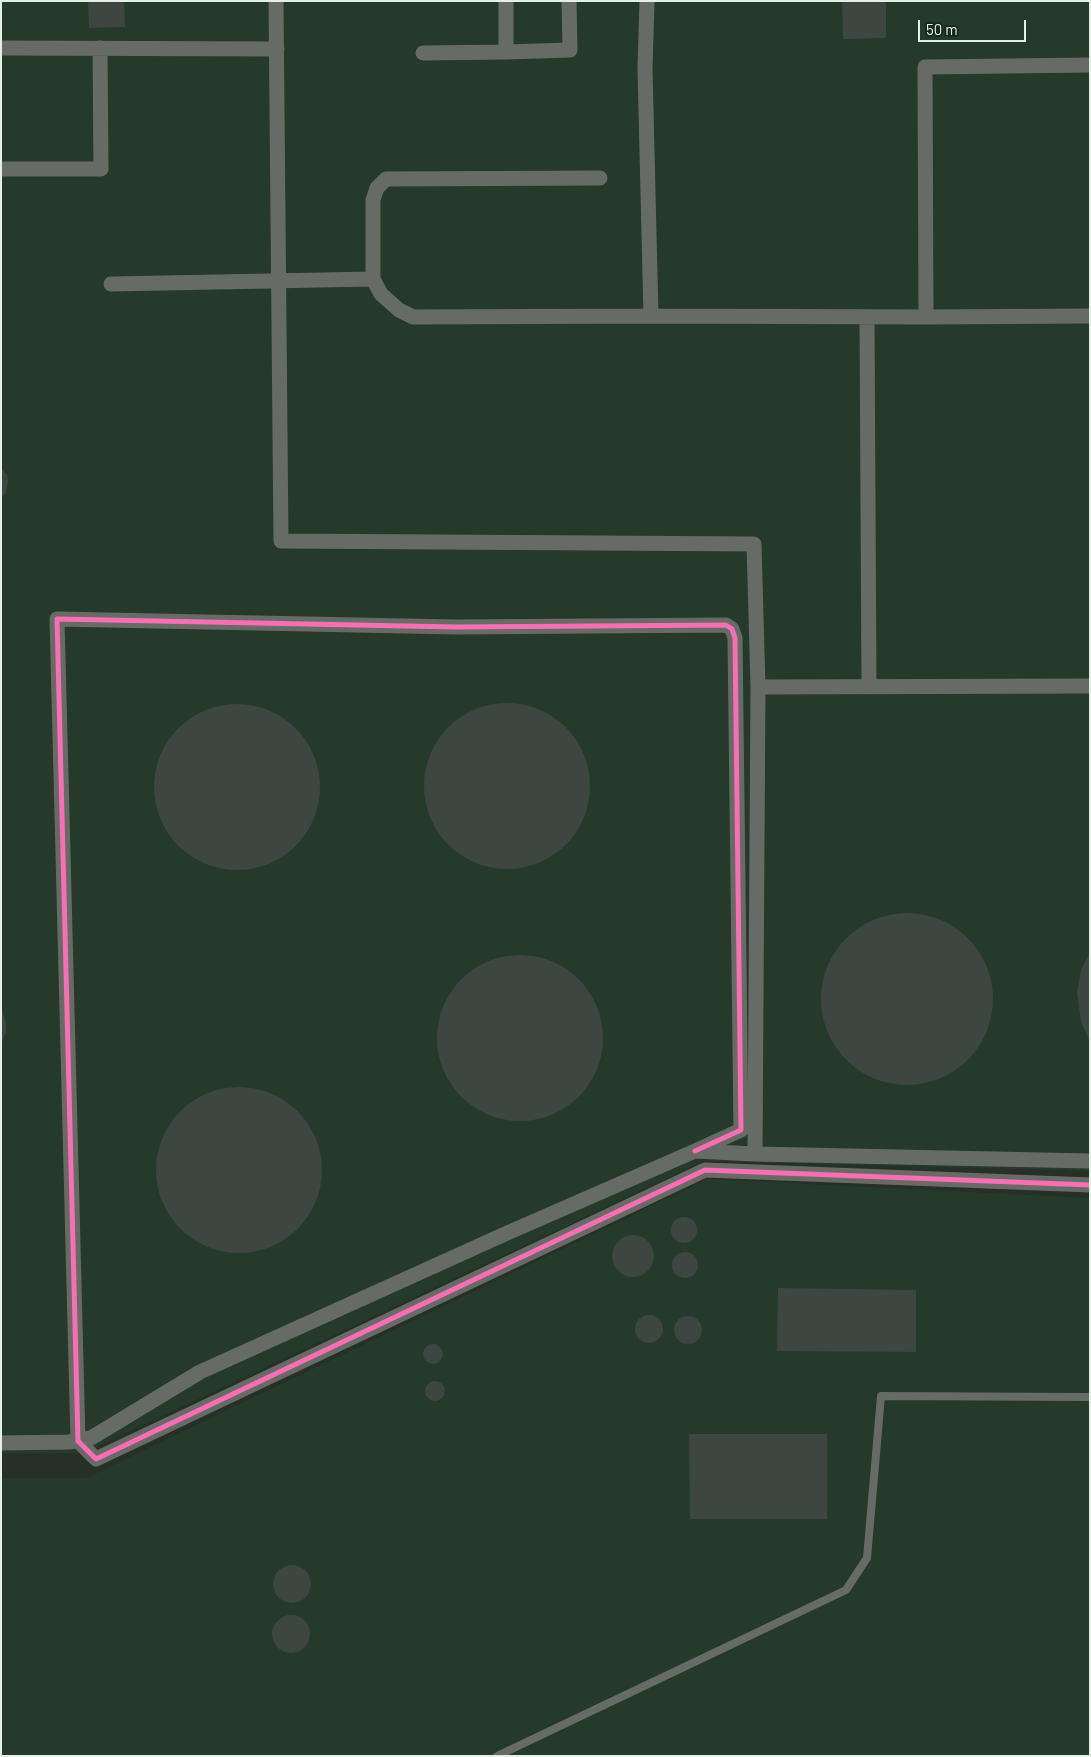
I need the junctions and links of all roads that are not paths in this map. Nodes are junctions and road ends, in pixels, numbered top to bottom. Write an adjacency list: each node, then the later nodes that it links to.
1 (276, 1): 7 (street)
2 (506, 1): 8 (street)
3 (569, 1): 8 (street)
4 (647, 1): 16 (street)
5 (1, 48): 6 (street)
6 (100, 48): 7 (street); 11 (street)
7 (277, 49): 14 (street)
8 (506, 52): 9 (street)
9 (422, 53)
10 (1090, 65): 19 (street)
11 (1, 169)
12 (600, 178): 13 (street)
13 (373, 279): 14 (street); 16 (street)
14 (279, 281): 15 (street); 21 (street)
15 (111, 284)
16 (652, 316): 18 (street)
17 (1090, 316): 19 (street)
18 (866, 317): 19 (street); 22 (street)
19 (926, 317)
20 (1090, 686): 22 (street)
21 (758, 687): 22 (street); 24 (street)
22 (869, 687)
23 (695, 1151): 24 (street); 28 (street); 28 (street)
24 (755, 1154): 25 (street)
25 (1090, 1161)
26 (1090, 1185): 28 (street)
27 (1090, 1397): 30 (lane)
28 (78, 1441): 29 (street)
29 (1, 1443)
30 (497, 1756)

